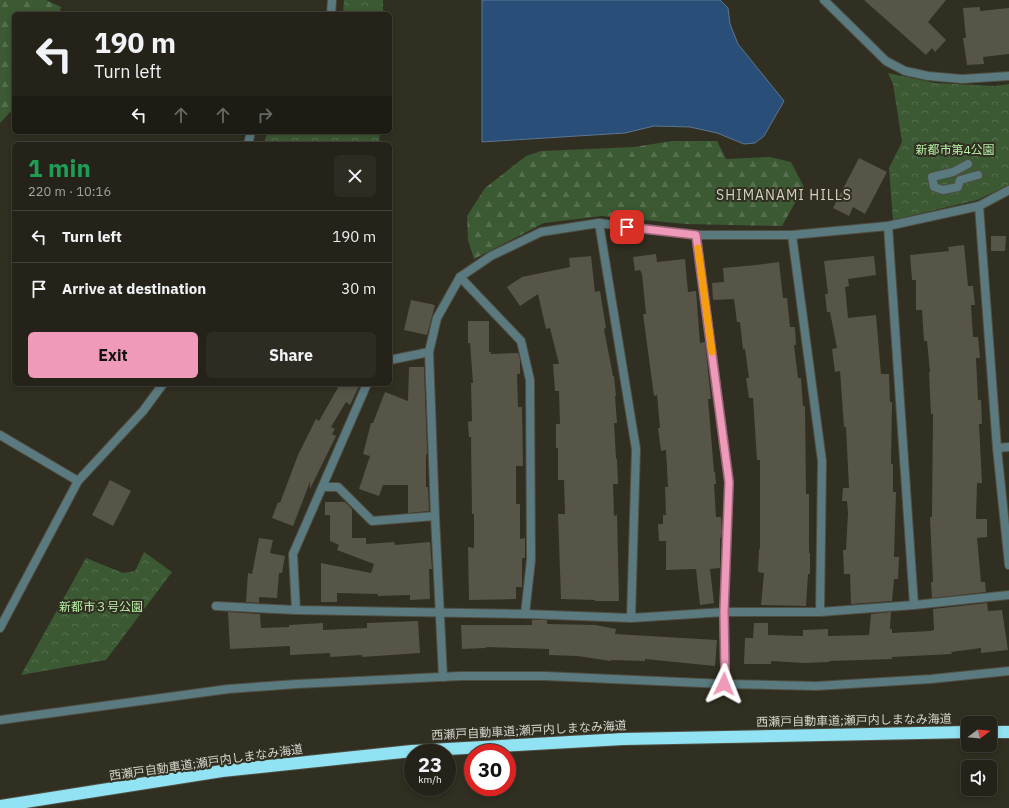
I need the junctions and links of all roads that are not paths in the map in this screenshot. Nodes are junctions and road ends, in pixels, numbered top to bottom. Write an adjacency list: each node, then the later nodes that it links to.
1 (332, 0): 3 (street)
2 (824, 0): 4 (street)
3 (332, 12)
4 (1009, 76)
5 (968, 164): 6 (street)
6 (978, 175)
7 (1009, 190): 8 (street)
8 (979, 206): 10 (street); 20 (street)
9 (599, 223): 12 (street); 13 (street); 33 (street)
10 (888, 226): 11 (street); 26 (street)
11 (792, 234): 12 (street); 30 (street)
12 (696, 235): 29 (street)
13 (460, 277): 14 (street); 32 (street)
14 (430, 352): 15 (street); 23 (street)
15 (392, 360)
16 (161, 386): 21 (street)
17 (366, 386): 22 (street)
18 (0, 435): 21 (street)
19 (1009, 447): 20 (street)
20 (998, 448): 24 (street)
21 (78, 480): 34 (street)
22 (323, 487): 23 (street); 28 (street)
23 (435, 516): 31 (street)
24 (1009, 565)
25 (1009, 595): 26 (street)
26 (914, 605): 30 (street)
27 (216, 606): 28 (street)
28 (296, 610): 31 (street)
29 (724, 612): 30 (street); 33 (street); 37 (street)
30 (820, 612)
31 (439, 613): 32 (street); 36 (street)
32 (525, 614): 33 (street)
33 (631, 618)
34 (0, 628)
35 (1009, 671): 37 (street)
36 (443, 677): 37 (street); 38 (street)
37 (724, 684)
38 (0, 720)
39 (961, 732): 42 (highway, 西瀬戸自動車道;瀬戸内しまなみ海道)
40 (997, 732): 41 (highway)
41 (1009, 732)
42 (0, 806)

